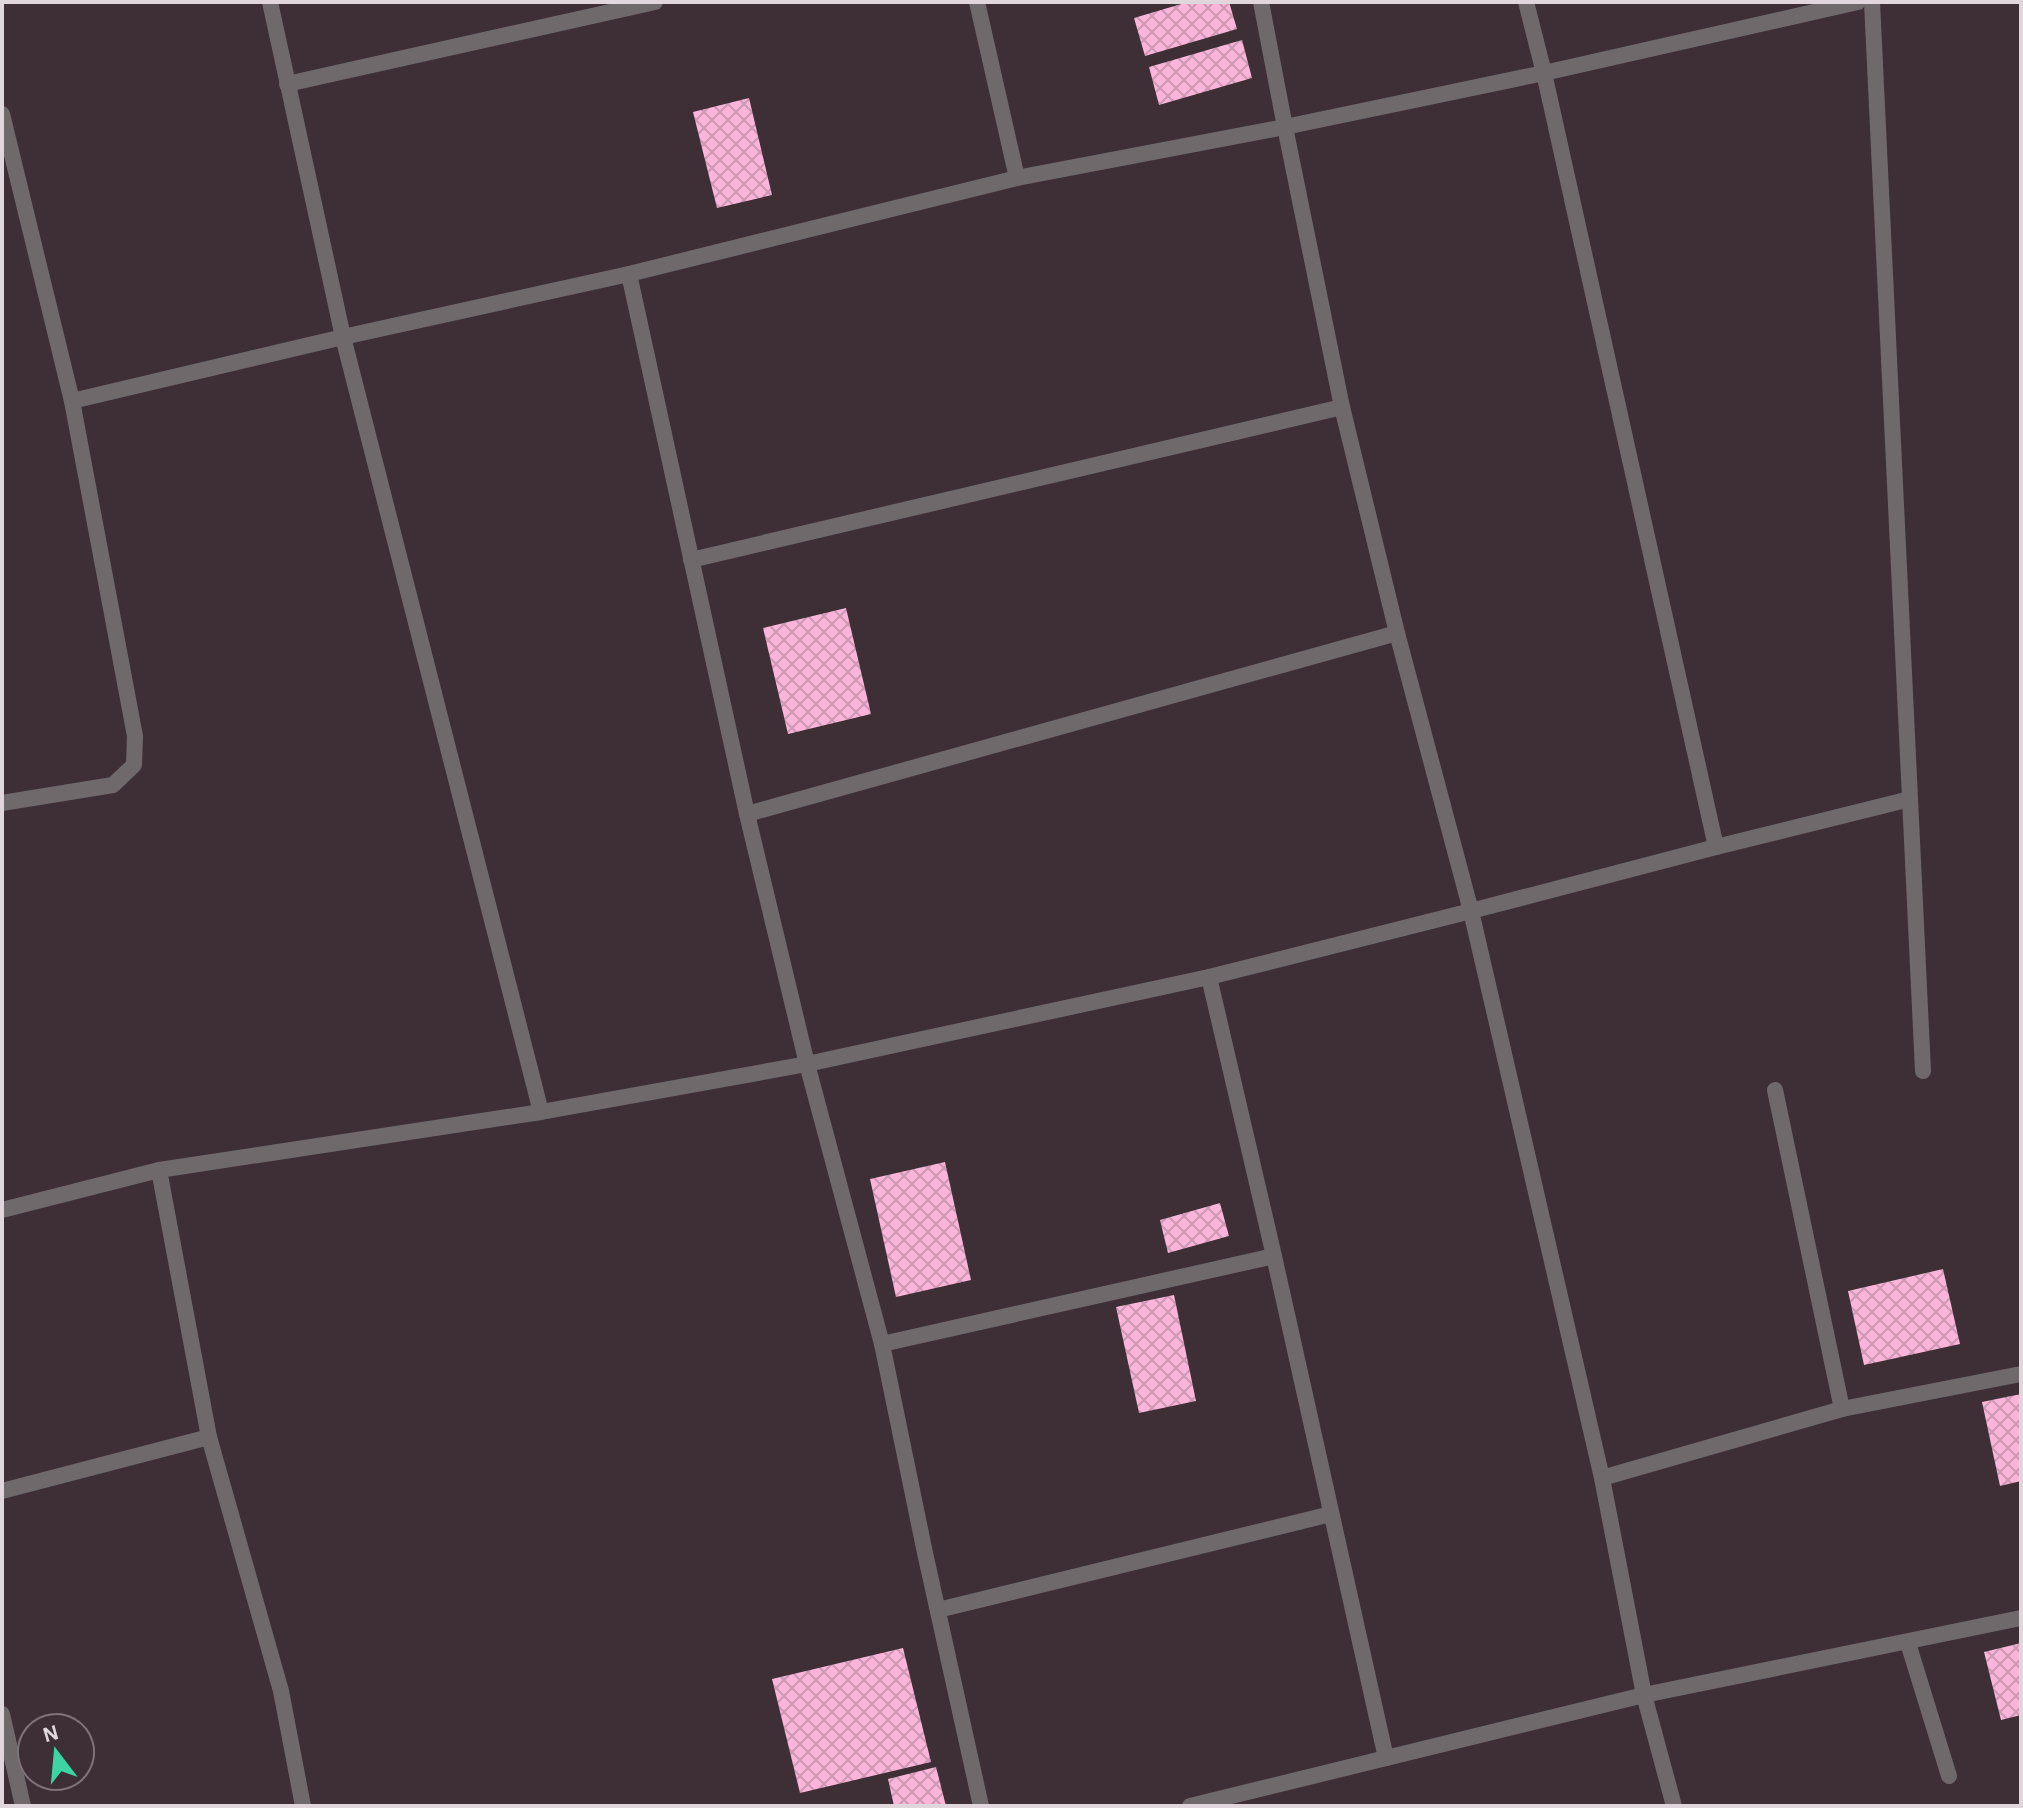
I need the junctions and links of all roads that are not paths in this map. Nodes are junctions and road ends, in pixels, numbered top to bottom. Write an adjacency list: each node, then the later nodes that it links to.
1 (270, 2): 9 (street)
2 (655, 2): 9 (street)
3 (977, 2): 12 (street)
4 (1261, 2): 11 (street)
5 (1526, 2): 8 (street)
6 (1858, 2): 8 (street)
7 (1872, 2): 19 (street)
8 (1544, 73): 11 (street); 22 (street)
9 (287, 84): 14 (street)
10 (2, 114): 15 (street)
11 (1285, 127): 12 (street); 16 (street)
12 (1017, 178): 13 (street)
13 (629, 274): 14 (street); 17 (street)
14 (343, 337): 15 (street); 28 (street)
15 (72, 401): 20 (street)
16 (1342, 407): 17 (street); 18 (street)
17 (691, 560): 21 (street)
18 (1397, 633): 21 (street); 23 (street)
19 (1910, 799): 22 (street); 26 (street)
20 (2, 803)
21 (747, 814): 25 (street)
22 (1716, 847): 23 (street)
23 (1471, 911): 24 (street); 36 (street)
24 (1209, 977): 25 (street); 31 (street)
25 (807, 1064): 28 (street); 32 (street)
26 (1923, 1071)
27 (1775, 1090): 34 (street)
28 (541, 1112): 29 (street)
29 (159, 1170): 30 (street); 35 (street)
30 (2, 1210)
31 (1274, 1256): 32 (street); 38 (street)
32 (882, 1344): 39 (street)
33 (2021, 1374): 34 (street)
34 (1842, 1409): 36 (street)
35 (209, 1437): 37 (street); 47 (street)
36 (1602, 1478): 42 (street)
37 (2, 1491)
38 (1331, 1514): 39 (street); 44 (street)
39 (938, 1610): 48 (street)
40 (2021, 1618): 41 (street)
41 (1908, 1643): 42 (street); 45 (street)
42 (1644, 1695): 44 (street); 50 (street)
43 (2, 1714): 46 (street)
44 (1386, 1758): 49 (street)
45 (1949, 1776)
46 (23, 1806)
47 (303, 1806)
48 (981, 1806)
49 (1190, 1806)
50 (1674, 1806)

